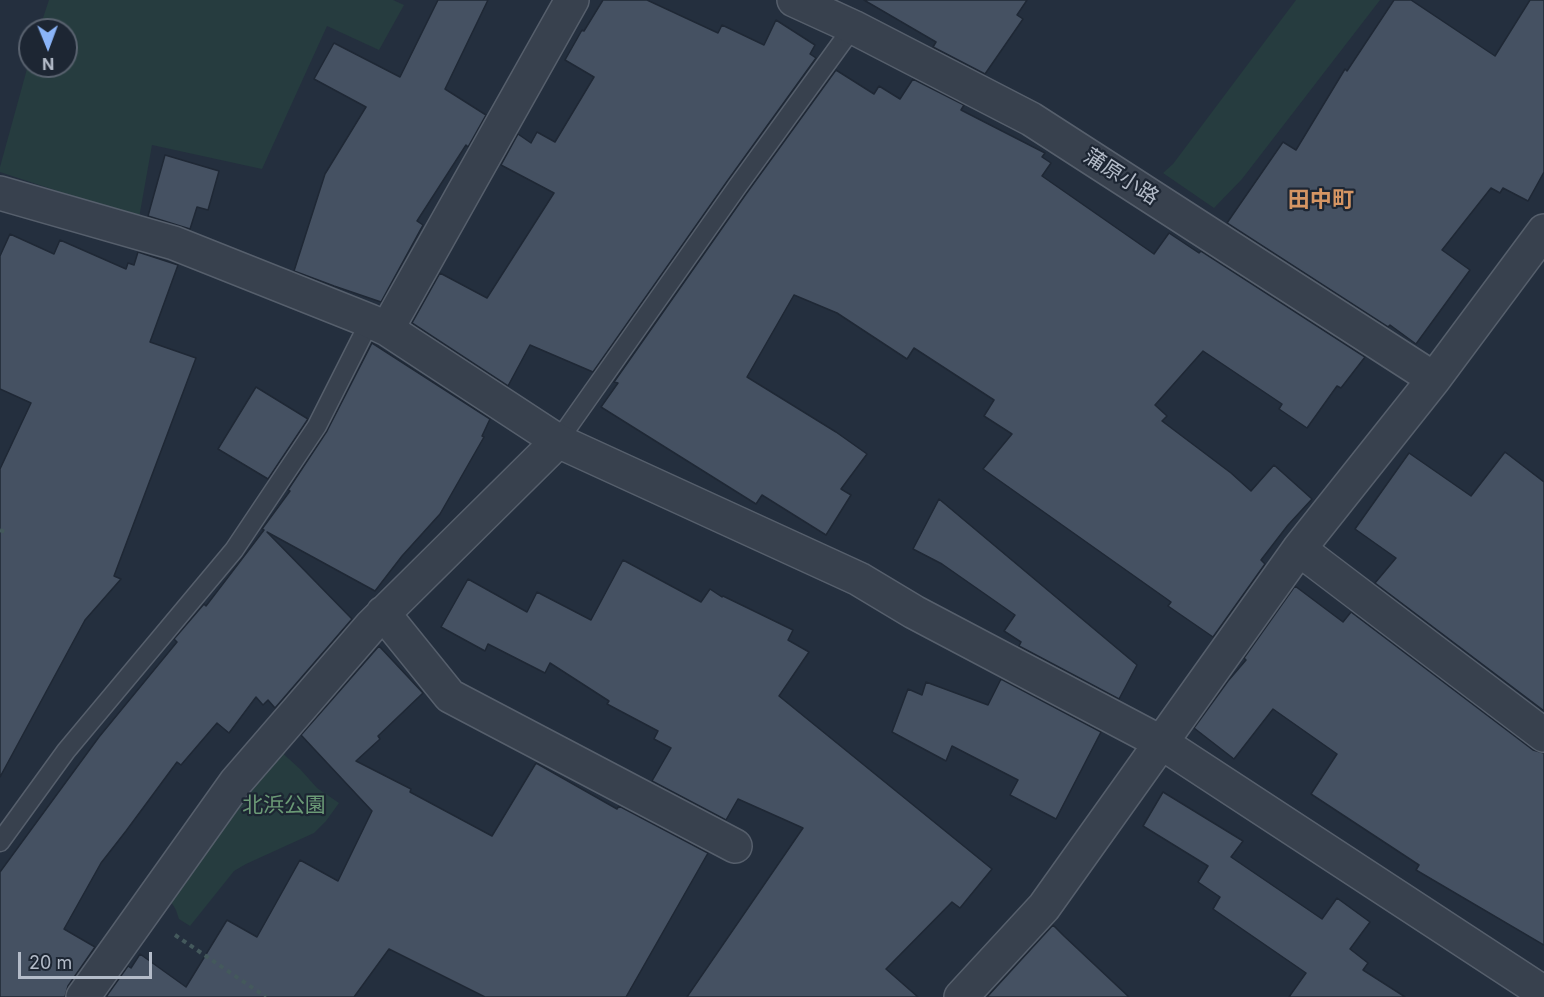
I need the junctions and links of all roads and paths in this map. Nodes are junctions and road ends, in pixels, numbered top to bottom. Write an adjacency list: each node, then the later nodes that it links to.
1 (572, 0): 6 (street)
2 (794, 0): 3 (street, 蒲原小路)
3 (853, 27): 7 (street, 蒲原小路); 8 (lane)
4 (0, 193): 6 (street)
5 (1544, 231): 7 (street)
6 (378, 325): 8 (street); 15 (lane)
7 (1434, 379): 11 (street)
8 (558, 441): 12 (street); 14 (street)
9 (0, 530): 10 (path)
10 (8, 533)
11 (1299, 549): 13 (street); 14 (street)
12 (383, 613): 16 (street); 17 (street)
13 (1544, 735)
14 (1162, 743): 18 (street); 21 (street)
15 (0, 842)
16 (735, 846)
17 (143, 914): 19 (street); 20 (path)
18 (1544, 993)
19 (83, 997)
20 (266, 997)
21 (961, 997)

